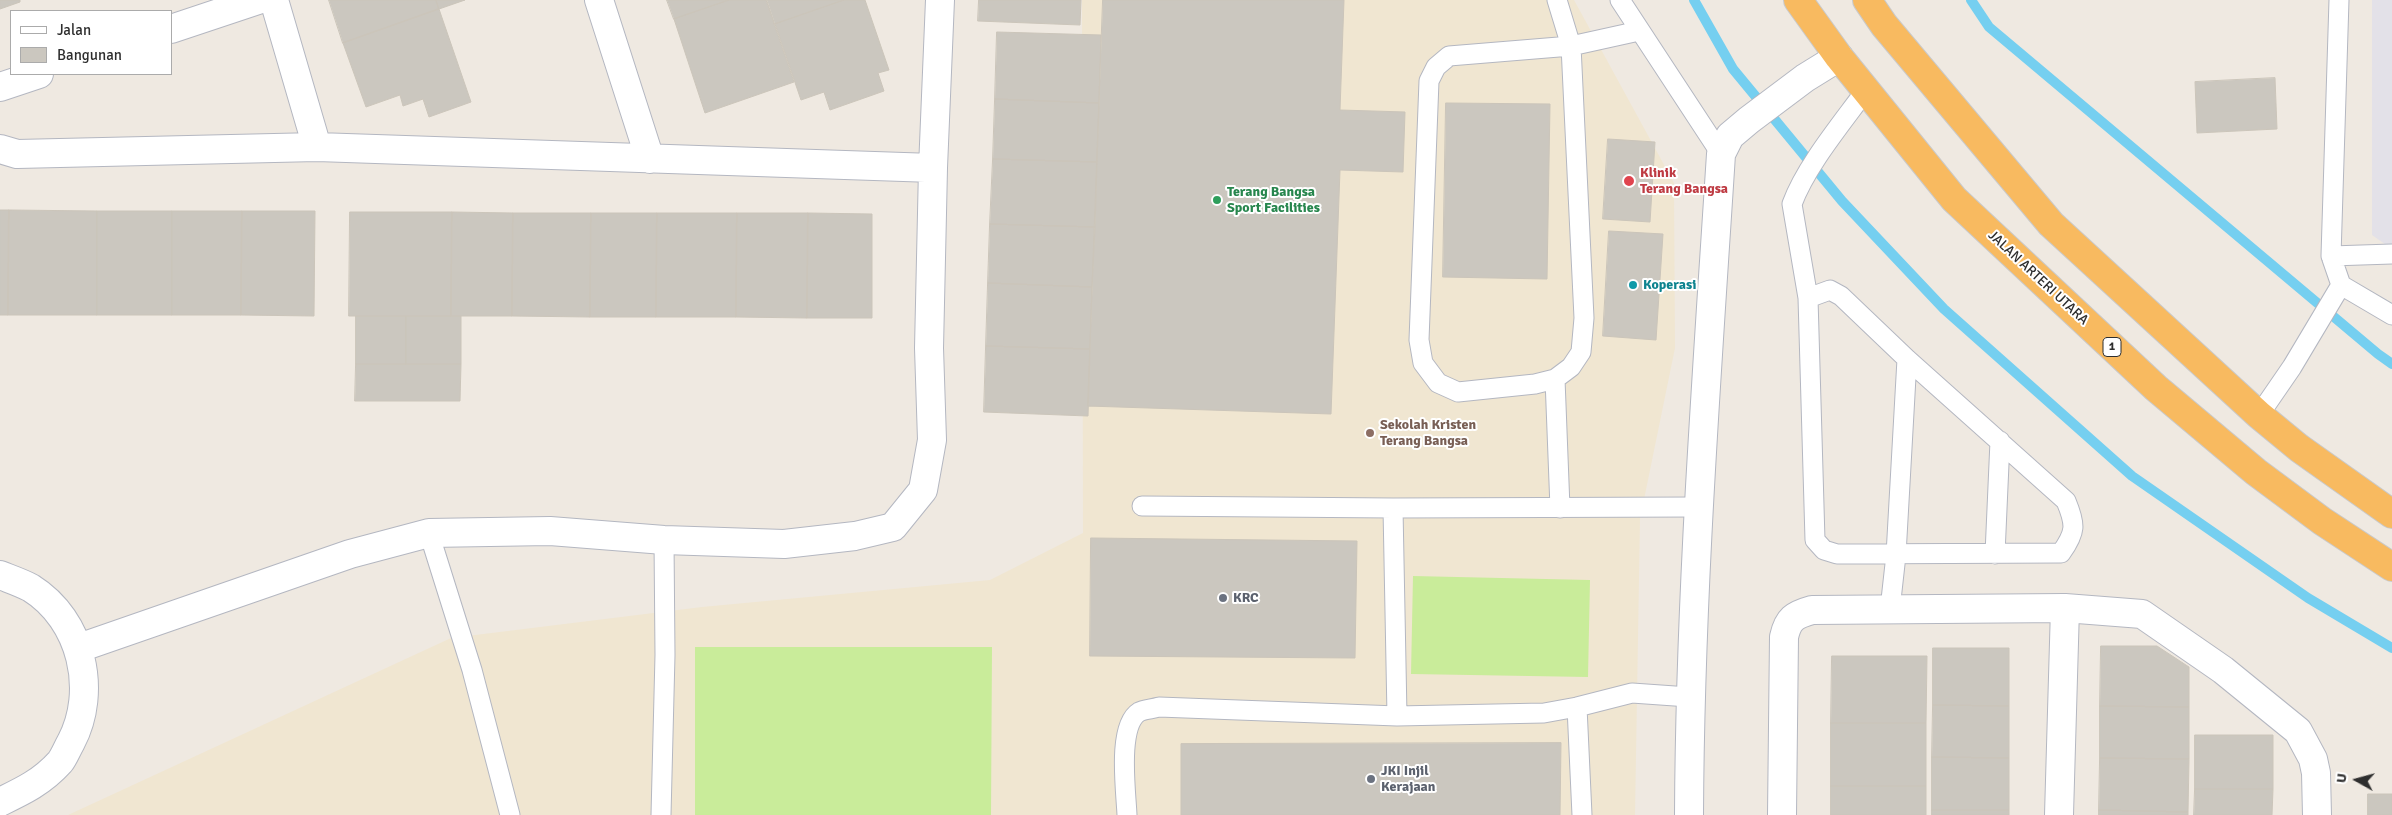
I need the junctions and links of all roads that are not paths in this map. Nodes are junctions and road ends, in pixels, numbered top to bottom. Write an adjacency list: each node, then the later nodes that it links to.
1 (258, 0): 10 (street)
2 (274, 0): 17 (street)
3 (599, 0): 20 (street)
4 (940, 0): 21 (street)
5 (1557, 0): 12 (lane)
6 (1620, 0): 11 (lane)
7 (1798, 0): 13 (highway, JALAN ARTERI UTARA / 1)
8 (1867, 0): 29 (highway)
9 (2339, 0): 23 (lane)
10 (172, 29)
11 (1639, 30): 12 (lane); 19 (lane)
12 (1571, 46): 28 (lane); 28 (lane)
13 (1839, 58): 16 (highway, JALAN ARTERI UTARA / 1); 19 (street)
14 (36, 75): 15 (street)
15 (0, 87)
16 (1866, 90): 25 (lane); 40 (highway, JALAN ARTERI UTARA / 1)
17 (316, 147): 18 (street); 20 (street)
18 (0, 149)
19 (1721, 154): 32 (street)
20 (650, 159): 21 (street)
21 (933, 168): 37 (street)
22 (2392, 254): 23 (lane)
23 (2331, 256): 24 (lane)
24 (2341, 285): 26 (lane); 29 (lane)
25 (1808, 298): 27 (lane); 39 (lane)
26 (2392, 315)
27 (1907, 359): 30 (lane); 39 (lane)
28 (1555, 379): 34 (lane)
29 (2259, 415): 35 (highway)
30 (2000, 441): 38 (lane); 38 (lane)
31 (1142, 506): 33 (lane)
32 (1698, 507): 34 (lane); 45 (street)
33 (1393, 508): 34 (lane); 47 (lane)
34 (1560, 508)
35 (2392, 514)
36 (429, 533): 37 (street); 44 (street); 49 (lane)
37 (664, 540): 50 (lane)
38 (1995, 554): 39 (lane)
39 (1896, 555): 43 (lane)
40 (2392, 567)
41 (0, 574): 44 (street)
42 (2065, 608): 43 (street); 55 (street); 56 (street)
43 (1890, 609): 54 (street)
44 (79, 648): 48 (street)
45 (1689, 697): 46 (lane); 53 (street)
46 (1577, 707): 47 (lane); 52 (lane)
47 (1397, 716): 51 (lane)
48 (0, 802)
49 (510, 815)
50 (661, 815)
51 (1127, 815)
52 (1582, 815)
53 (1689, 815)
54 (1782, 815)
55 (2060, 815)
56 (2317, 815)

